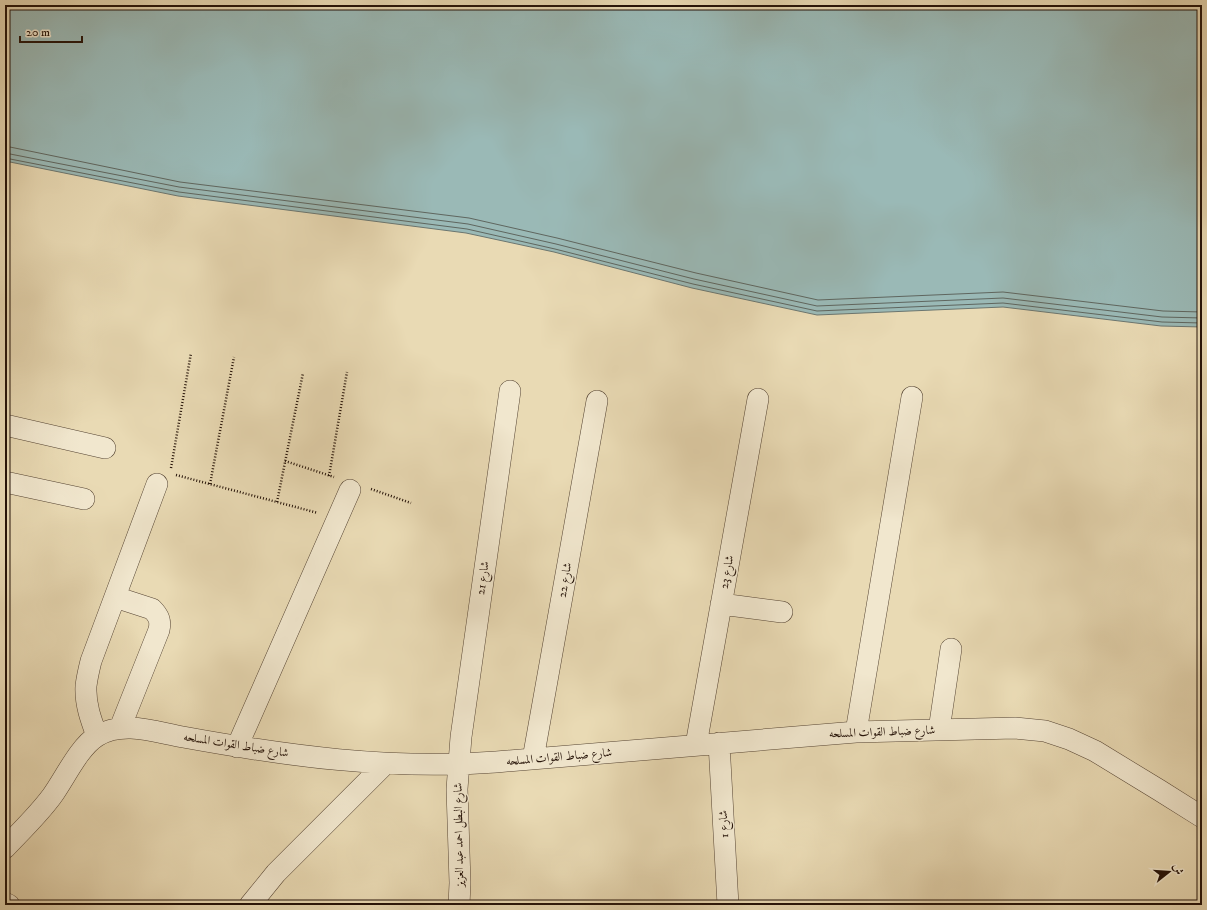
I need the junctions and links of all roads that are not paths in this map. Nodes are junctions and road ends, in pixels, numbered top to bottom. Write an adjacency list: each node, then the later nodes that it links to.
1 (510, 390): 24 (street, شارع 21)
2 (912, 397): 17 (street)
3 (758, 399): 12 (street, شارع 23)
4 (597, 402): 22 (street, شارع 22)
5 (5, 425): 6 (street)
6 (105, 448)
7 (5, 482): 10 (street)
8 (157, 484): 11 (street)
9 (350, 490): 21 (street)
10 (84, 499)
11 (115, 597): 15 (street); 18 (street)
12 (721, 604): 13 (street); 20 (street, شارع 23)
13 (782, 612)
14 (951, 649): 16 (street)
15 (120, 728): 18 (street, شارع ضباط القوات المسلحه); 21 (street, شارع ضباط القوات المسلحه)
16 (939, 730): 17 (street, شارع ضباط القوات المسلحه); 25 (street, شارع ضباط القوات المسلحه)
17 (856, 732): 19 (street, شارع ضباط القوات المسلحه)
18 (97, 736): 26 (street, شارع ضباط القوات المسلحه)
19 (719, 743): 20 (street, شارع ضباط القوات المسلحه); 31 (street, شارع 1)
20 (696, 745): 22 (street, شارع ضباط القوات المسلحه)
21 (237, 747): 23 (street, شارع ضباط القوات المسلحه)
22 (534, 759): 24 (street, شارع ضباط القوات المسلحه)
23 (385, 764): 24 (street, شارع ضباط القوات المسلحه); 29 (street)
24 (458, 765): 30 (street, شارع البطل احمد عبد العزيز)
25 (1202, 817)
26 (5, 848)
27 (5, 903): 28 (street)
28 (9, 905)
29 (250, 905)
30 (459, 905)
31 (728, 905)

